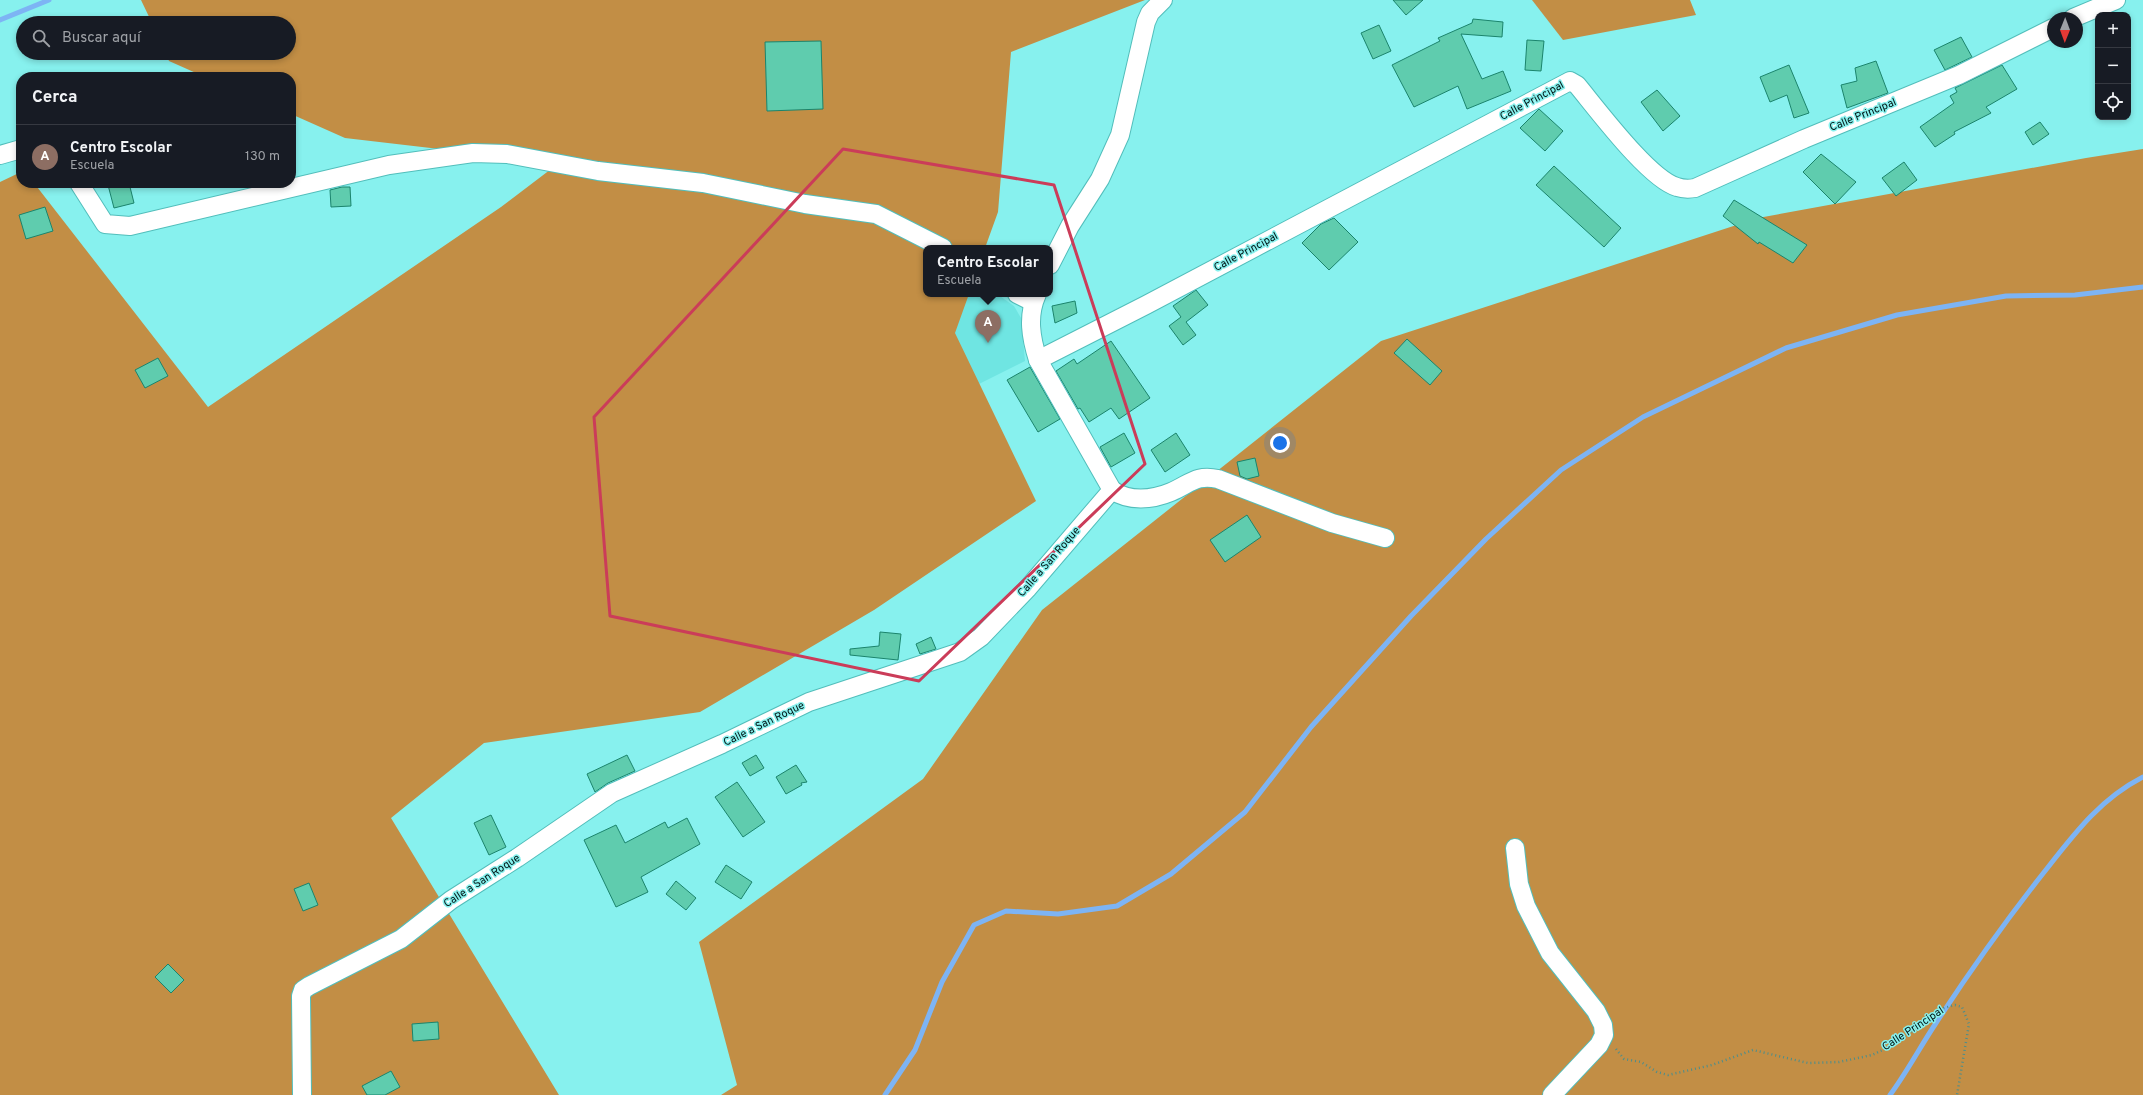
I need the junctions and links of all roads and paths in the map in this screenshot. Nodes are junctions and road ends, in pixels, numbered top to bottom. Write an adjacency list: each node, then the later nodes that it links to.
1 (1163, 0): 11 (street)
2 (2116, 0): 3 (street)
3 (2083, 14)
4 (2047, 31): 13 (street, Calle Principal)
5 (16, 150): 6 (street)
6 (0, 155)
7 (296, 187): 10 (street)
8 (83, 188): 9 (street)
9 (291, 188)
10 (937, 245)
11 (1053, 259)
12 (1029, 297): 13 (street)
13 (1038, 360): 14 (street)
14 (1112, 490): 15 (street); 18 (street, Calle a San Roque)
15 (1385, 538)
16 (1516, 848): 17 (street)
17 (1604, 1035): 19 (street); 20 (path, Calle Principal)
18 (302, 1095)
19 (1552, 1095)
20 (1957, 1095)

